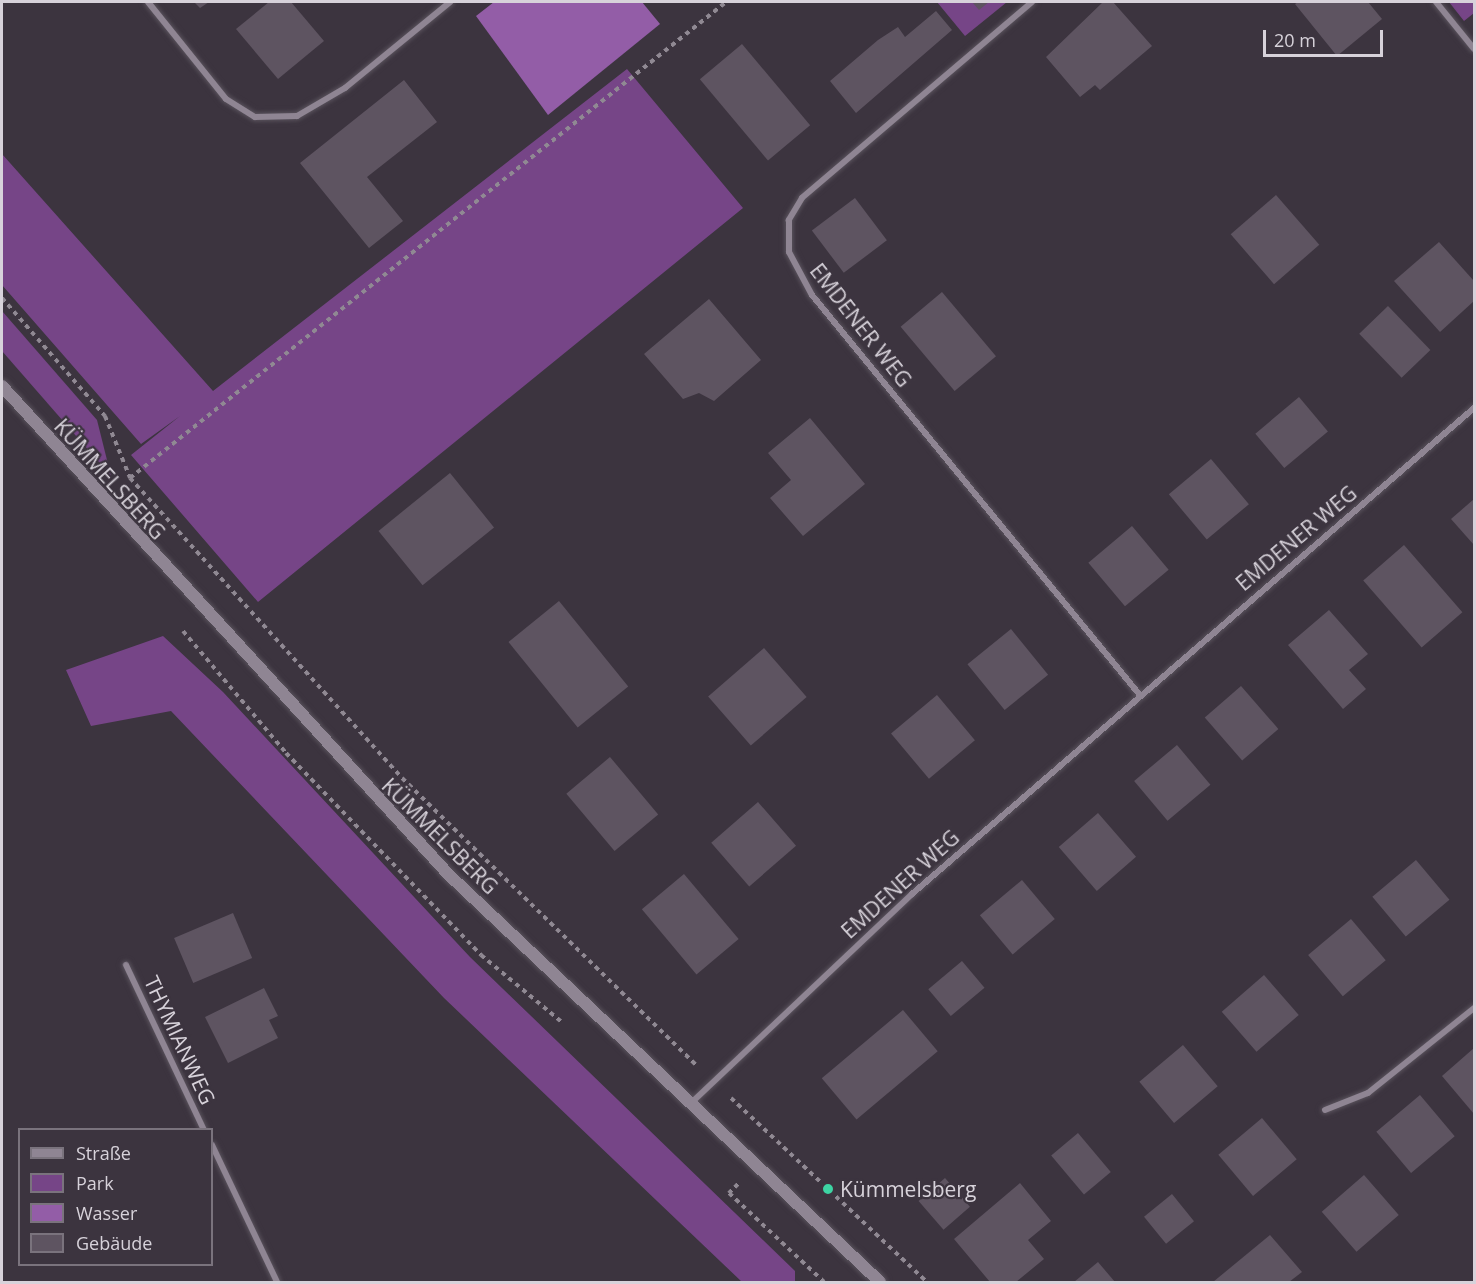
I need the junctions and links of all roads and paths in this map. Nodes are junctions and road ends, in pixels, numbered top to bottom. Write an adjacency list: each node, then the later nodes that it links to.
1 (148, 2): 2 (street)
2 (450, 2)
3 (726, 2): 10 (path)
4 (1032, 2): 12 (street, EMDENER WEG)
5 (1436, 2): 6 (street)
6 (1474, 49)
7 (2, 298): 10 (path, KÜMMELSBERG)
8 (2, 386): 17 (main road, KÜMMELSBERG)
9 (1474, 408): 12 (street, EMDENER WEG)
10 (130, 478): 16 (path, KÜMMELSBERG)
11 (183, 631): 13 (path)
12 (1139, 694): 17 (street, EMDENER WEG)
13 (481, 955)
14 (126, 964): 20 (street, THYMIANWEG)
15 (1474, 1008): 19 (street)
16 (685, 1055)
17 (689, 1105): 22 (main road, KÜMMELSBERG)
18 (743, 1110): 26 (path)
19 (1325, 1110)
20 (203, 1128)
21 (213, 1147): 23 (street)
22 (756, 1167): 24 (path); 25 (main road, KÜMMELSBERG)
23 (277, 1282)
24 (824, 1282)
25 (880, 1282)
26 (927, 1282)

